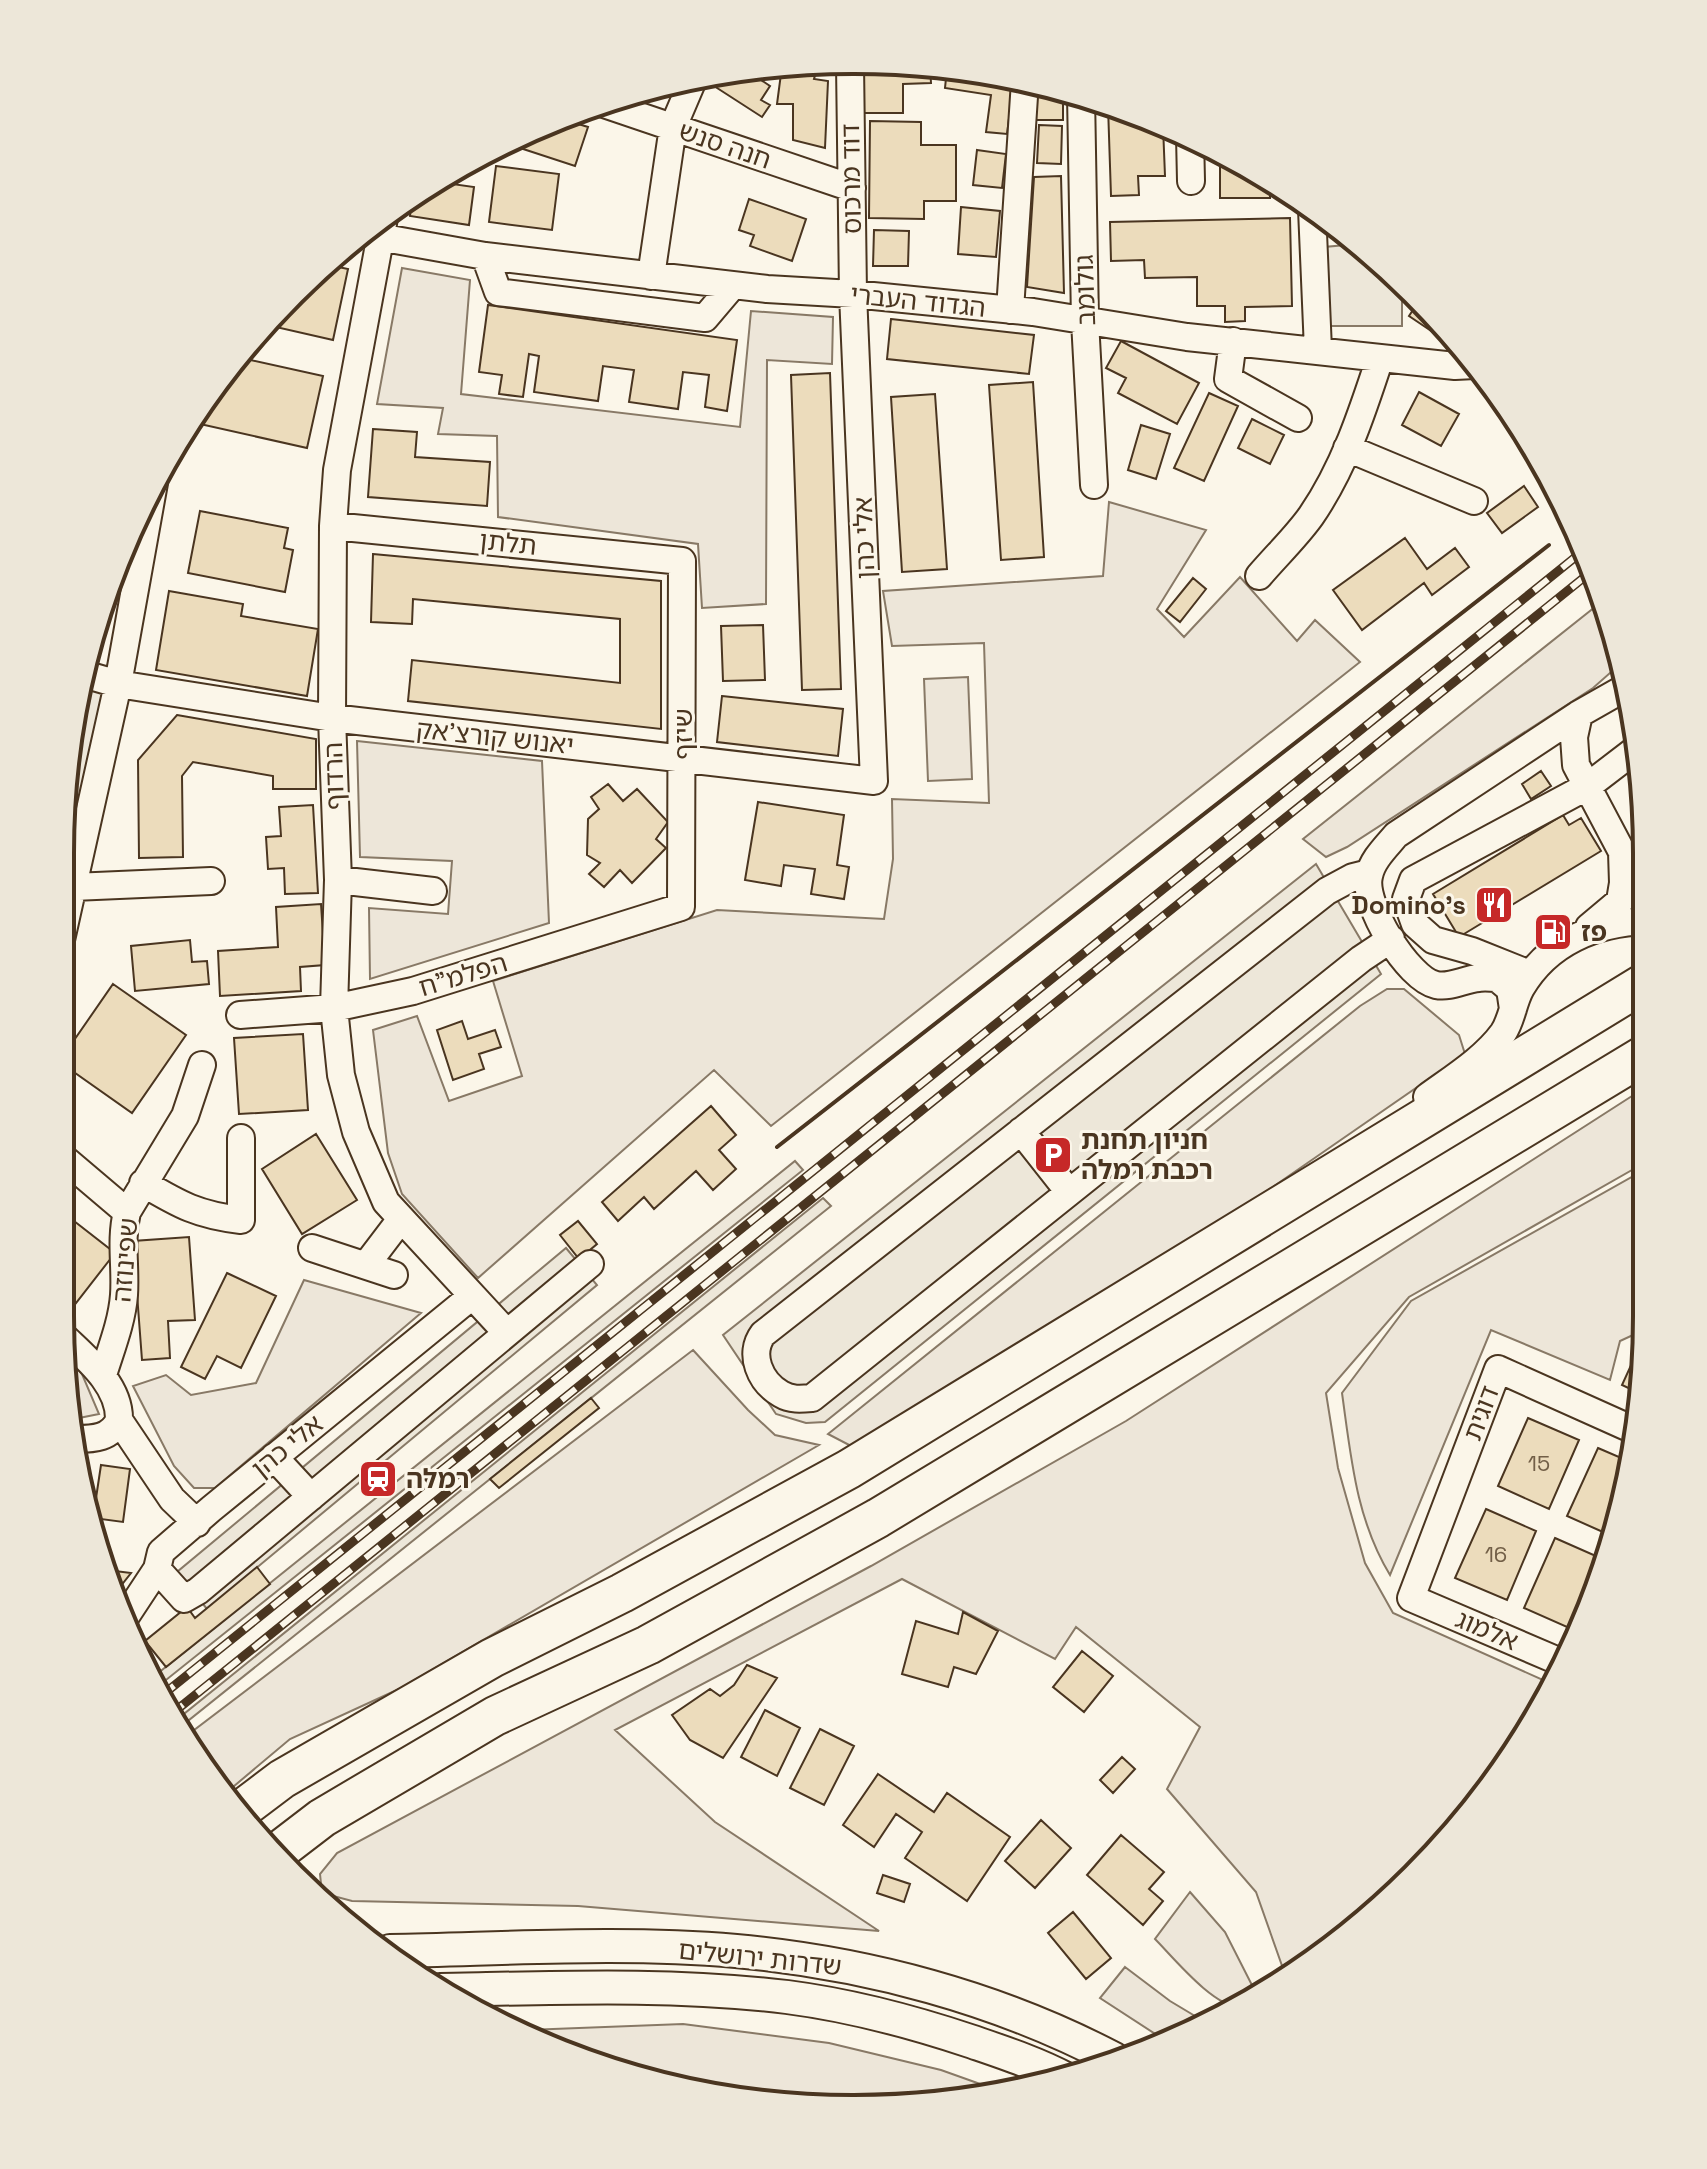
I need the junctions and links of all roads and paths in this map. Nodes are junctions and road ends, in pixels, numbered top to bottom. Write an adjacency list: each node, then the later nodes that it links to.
1 (850, 74): 9 (street, דוד מרכוס)
2 (688, 92): 6 (street)
3 (1024, 93): 17 (street)
4 (1081, 108): 18 (street, גולומב)
5 (621, 110): 6 (street, חנה סנש)
6 (673, 127): 9 (street, חנה סנש); 14 (street)
7 (1190, 150): 8 (street)
8 (1191, 181)
9 (852, 188): 16 (street, דוד מרכוס)
10 (1313, 224): 20 (street)
11 (383, 232): 13 (street, הגדוד העברי)
12 (373, 240): 28 (street, הרדוף)
13 (485, 256): 14 (street, הגדוד העברי); 15 (street)
14 (651, 276): 15 (street, הגדוד העברי)
15 (733, 285): 16 (street, הגדוד העברי)
16 (853, 294): 17 (street, הגדוד העברי); 38 (street, אלי כהן)
17 (1010, 310): 18 (street, הגדוד העברי)
18 (1085, 321): 19 (street, הגדוד העברי); 25 (street, גולומב)
19 (1233, 341): 20 (street, הגדוד העברי); 23 (street)
20 (1318, 350): 21 (street, הגדוד העברי)
21 (1380, 358): 22 (street, הגדוד העברי); 24 (street)
22 (1461, 366)
23 (1298, 418)
24 (1347, 448): 26 (street); 30 (street)
25 (1094, 485)
26 (1474, 501)
27 (146, 526): 32 (street)
28 (333, 526): 29 (street, תלתן); 35 (street, הרדוף)
29 (682, 561): 37 (street, שיזף)
30 (1259, 576)
31 (95, 677): 32 (street, יאנוש קורצ'אק)
32 (118, 684): 35 (street, יאנוש קורצ'אק); 43 (street)
33 (1616, 693): 34 (street)
34 (1579, 714): 39 (street); 40 (street)
35 (332, 718): 37 (street, יאנוש קורצ'אק); 41 (street, הרדוף)
36 (1626, 757): 39 (street)
37 (683, 758): 38 (street, יאנוש קורצ'אק); 46 (street, שיזף)
38 (874, 781)
39 (1588, 786): 48 (street); 50 (street)
40 (1369, 873): 49 (street); 57 (street)
41 (338, 880): 45 (street); 52 (street, הרדוף)
42 (211, 881): 44 (street)
43 (74, 882)
44 (74, 887)
45 (433, 891)
46 (681, 907): 52 (street, הפלמ"ח)
47 (1633, 922): 48 (street)
48 (1584, 932): 50 (street)
49 (1391, 939): 53 (street); 61 (street)
50 (1530, 974): 53 (street)
51 (1633, 990): 62 (highway)
52 (334, 1008): 54 (street, הפלמ"ח); 64 (street, הרדוף)
53 (1513, 1009): 62 (street)
54 (240, 1015)
55 (1633, 1062): 84 (highway)
56 (202, 1065): 60 (street, שפינוזה)
57 (1021, 1131): 61 (street); 61 (street)
58 (241, 1138): 60 (street)
59 (74, 1167): 63 (street)
60 (143, 1183): 63 (street, שפינוזה)
61 (1069, 1192)
62 (1289, 1198): 83 (highway)
63 (127, 1212): 72 (street, שפינוזה)
64 (401, 1219): 67 (street); 69 (street, הרדוף)
65 (312, 1248): 67 (street)
66 (590, 1264): 70 (street)
67 (366, 1265): 68 (street)
68 (394, 1275)
69 (472, 1296): 70 (street, הרדוף); 76 (street, אלי כהן)
70 (507, 1333): 77 (street)
71 (75, 1348): 72 (street)
72 (103, 1375): 74 (street)
73 (1625, 1426): 80 (street, דוגית)
74 (114, 1427): 75 (street); 78 (street)
75 (84, 1439)
76 (274, 1457): 77 (street); 78 (street, אלי כהן)
77 (311, 1497): 79 (street)
78 (197, 1523): 79 (street, אלי כהן)
79 (157, 1569): 81 (street, אלי כהן)
80 (1411, 1598): 82 (street, אלמוג)
81 (131, 1609)
82 (1553, 1659)
83 (247, 1805)
84 (322, 1818): 85 (highway); 86 (highway)
85 (284, 1847)
86 (291, 1855)
87 (402, 1951): 89 (main road, שדרות ירושלים)
88 (462, 1990): 90 (main road, שדרות ירושלים)
89 (1104, 2054)
90 (1045, 2070)

